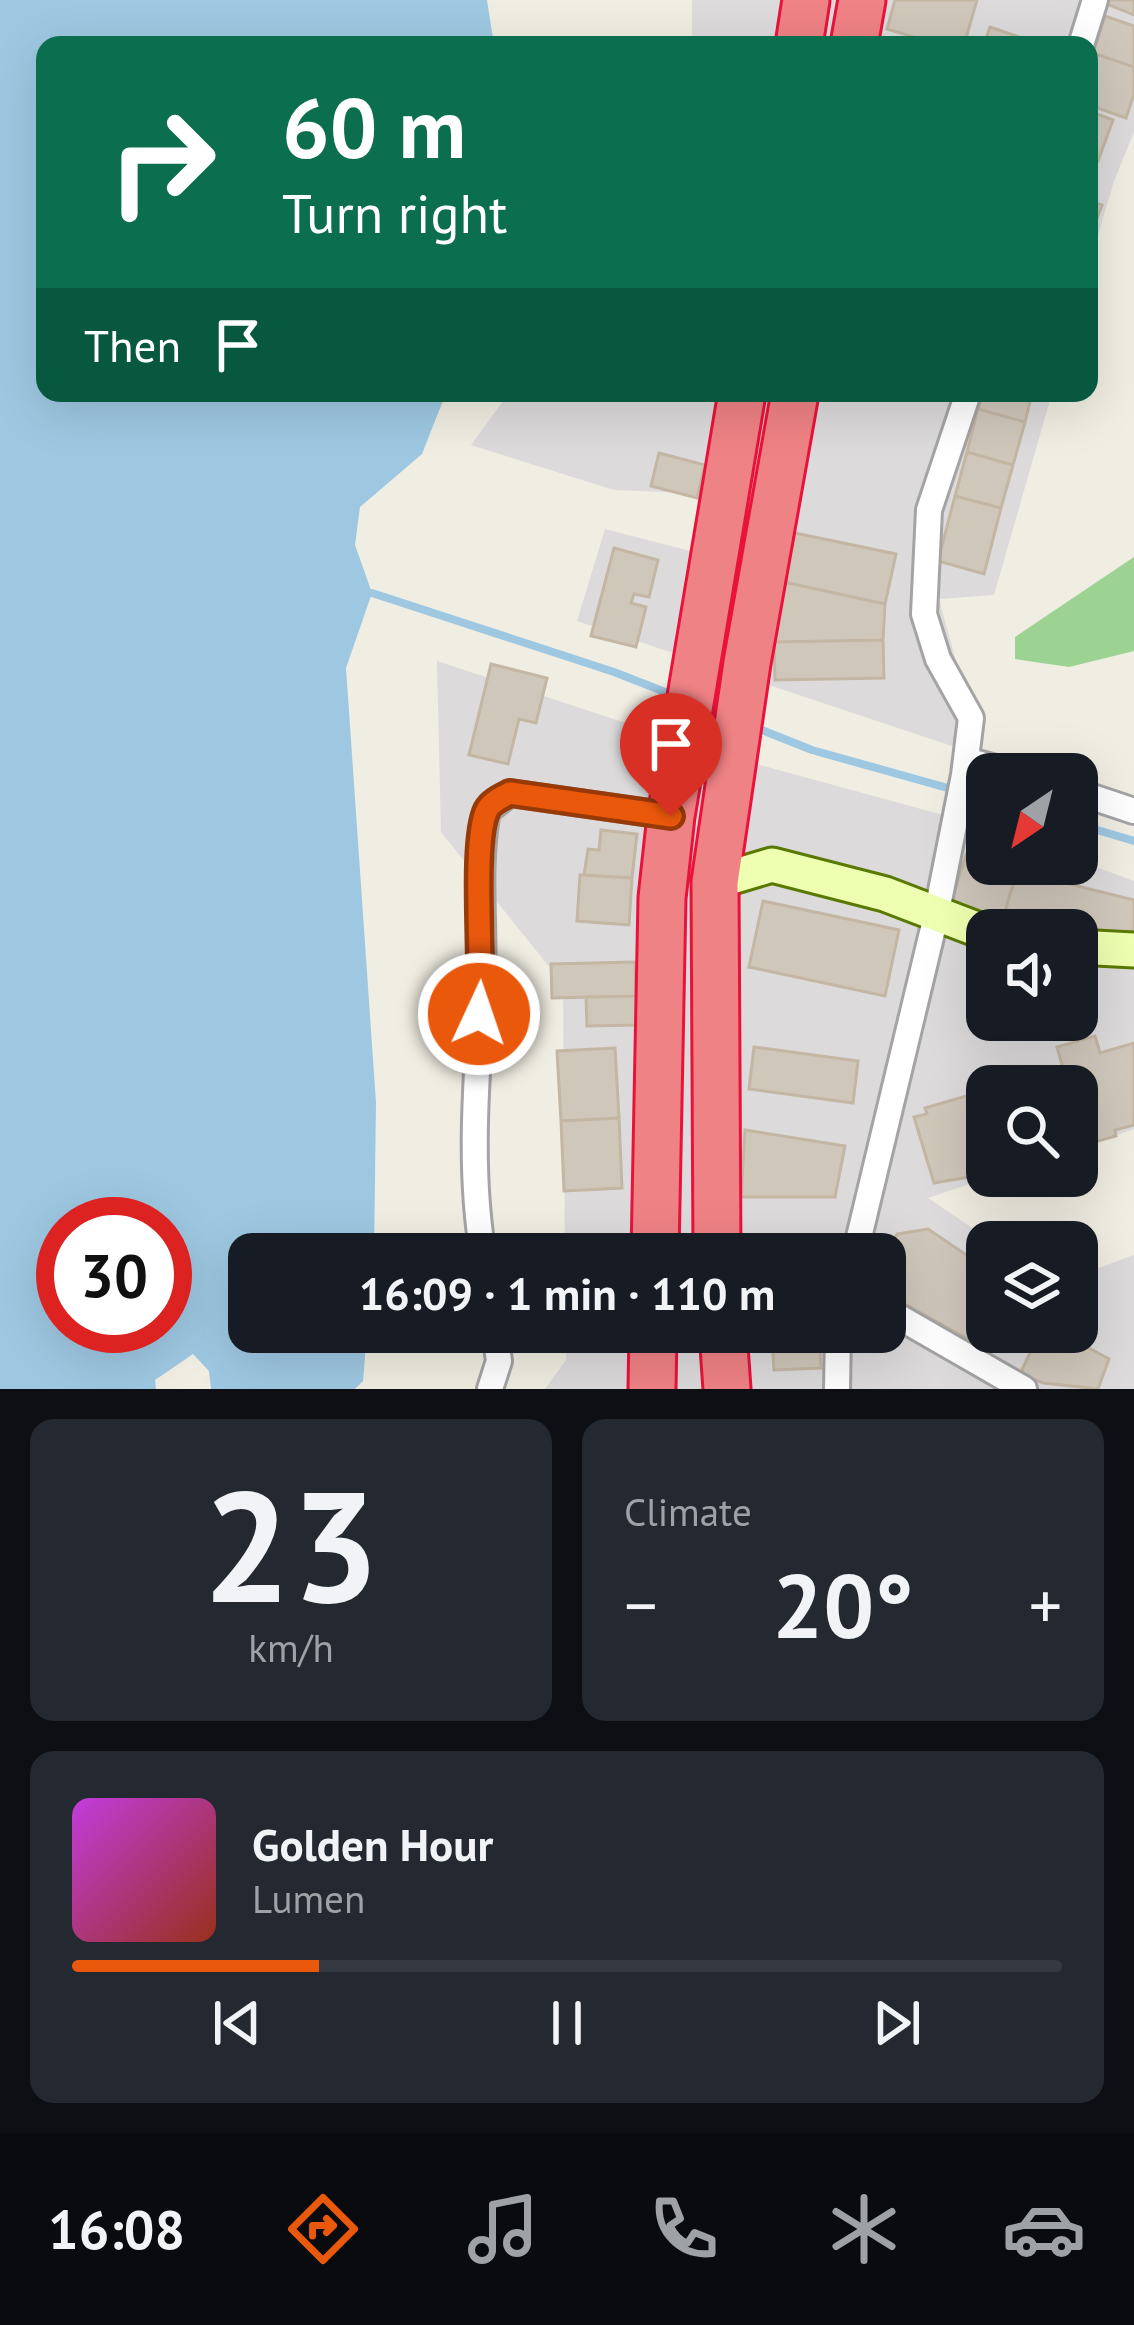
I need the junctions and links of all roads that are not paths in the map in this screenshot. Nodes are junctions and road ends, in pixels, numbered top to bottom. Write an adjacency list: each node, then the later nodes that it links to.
1 (806, 0): 4 (highway)
2 (862, 0): 5 (highway)
3 (1095, 0): 6 (street)
4 (800, 36)
5 (856, 36)
6 (1084, 36)
7 (740, 402): 11 (highway)
8 (794, 402): 14 (highway)
9 (965, 402): 10 (street)
10 (965, 768): 15 (street)
11 (675, 795): 19 (street); 20 (highway)
12 (1098, 799): 13 (street)
13 (1134, 811)
14 (715, 882): 15 (street); 21 (highway)
15 (936, 916): 16 (street); 22 (street)
16 (966, 926)
17 (1098, 947): 18 (street)
18 (1134, 950)
19 (481, 1233)
20 (655, 1233)
21 (717, 1233)
22 (860, 1233)
23 (906, 1321): 32 (street)
24 (498, 1353): 28 (street)
25 (653, 1353): 29 (highway)
26 (724, 1353): 30 (highway)
27 (838, 1353): 31 (street)
28 (490, 1389)
29 (652, 1389)
30 (727, 1389)
31 (837, 1389)
32 (1024, 1389)

